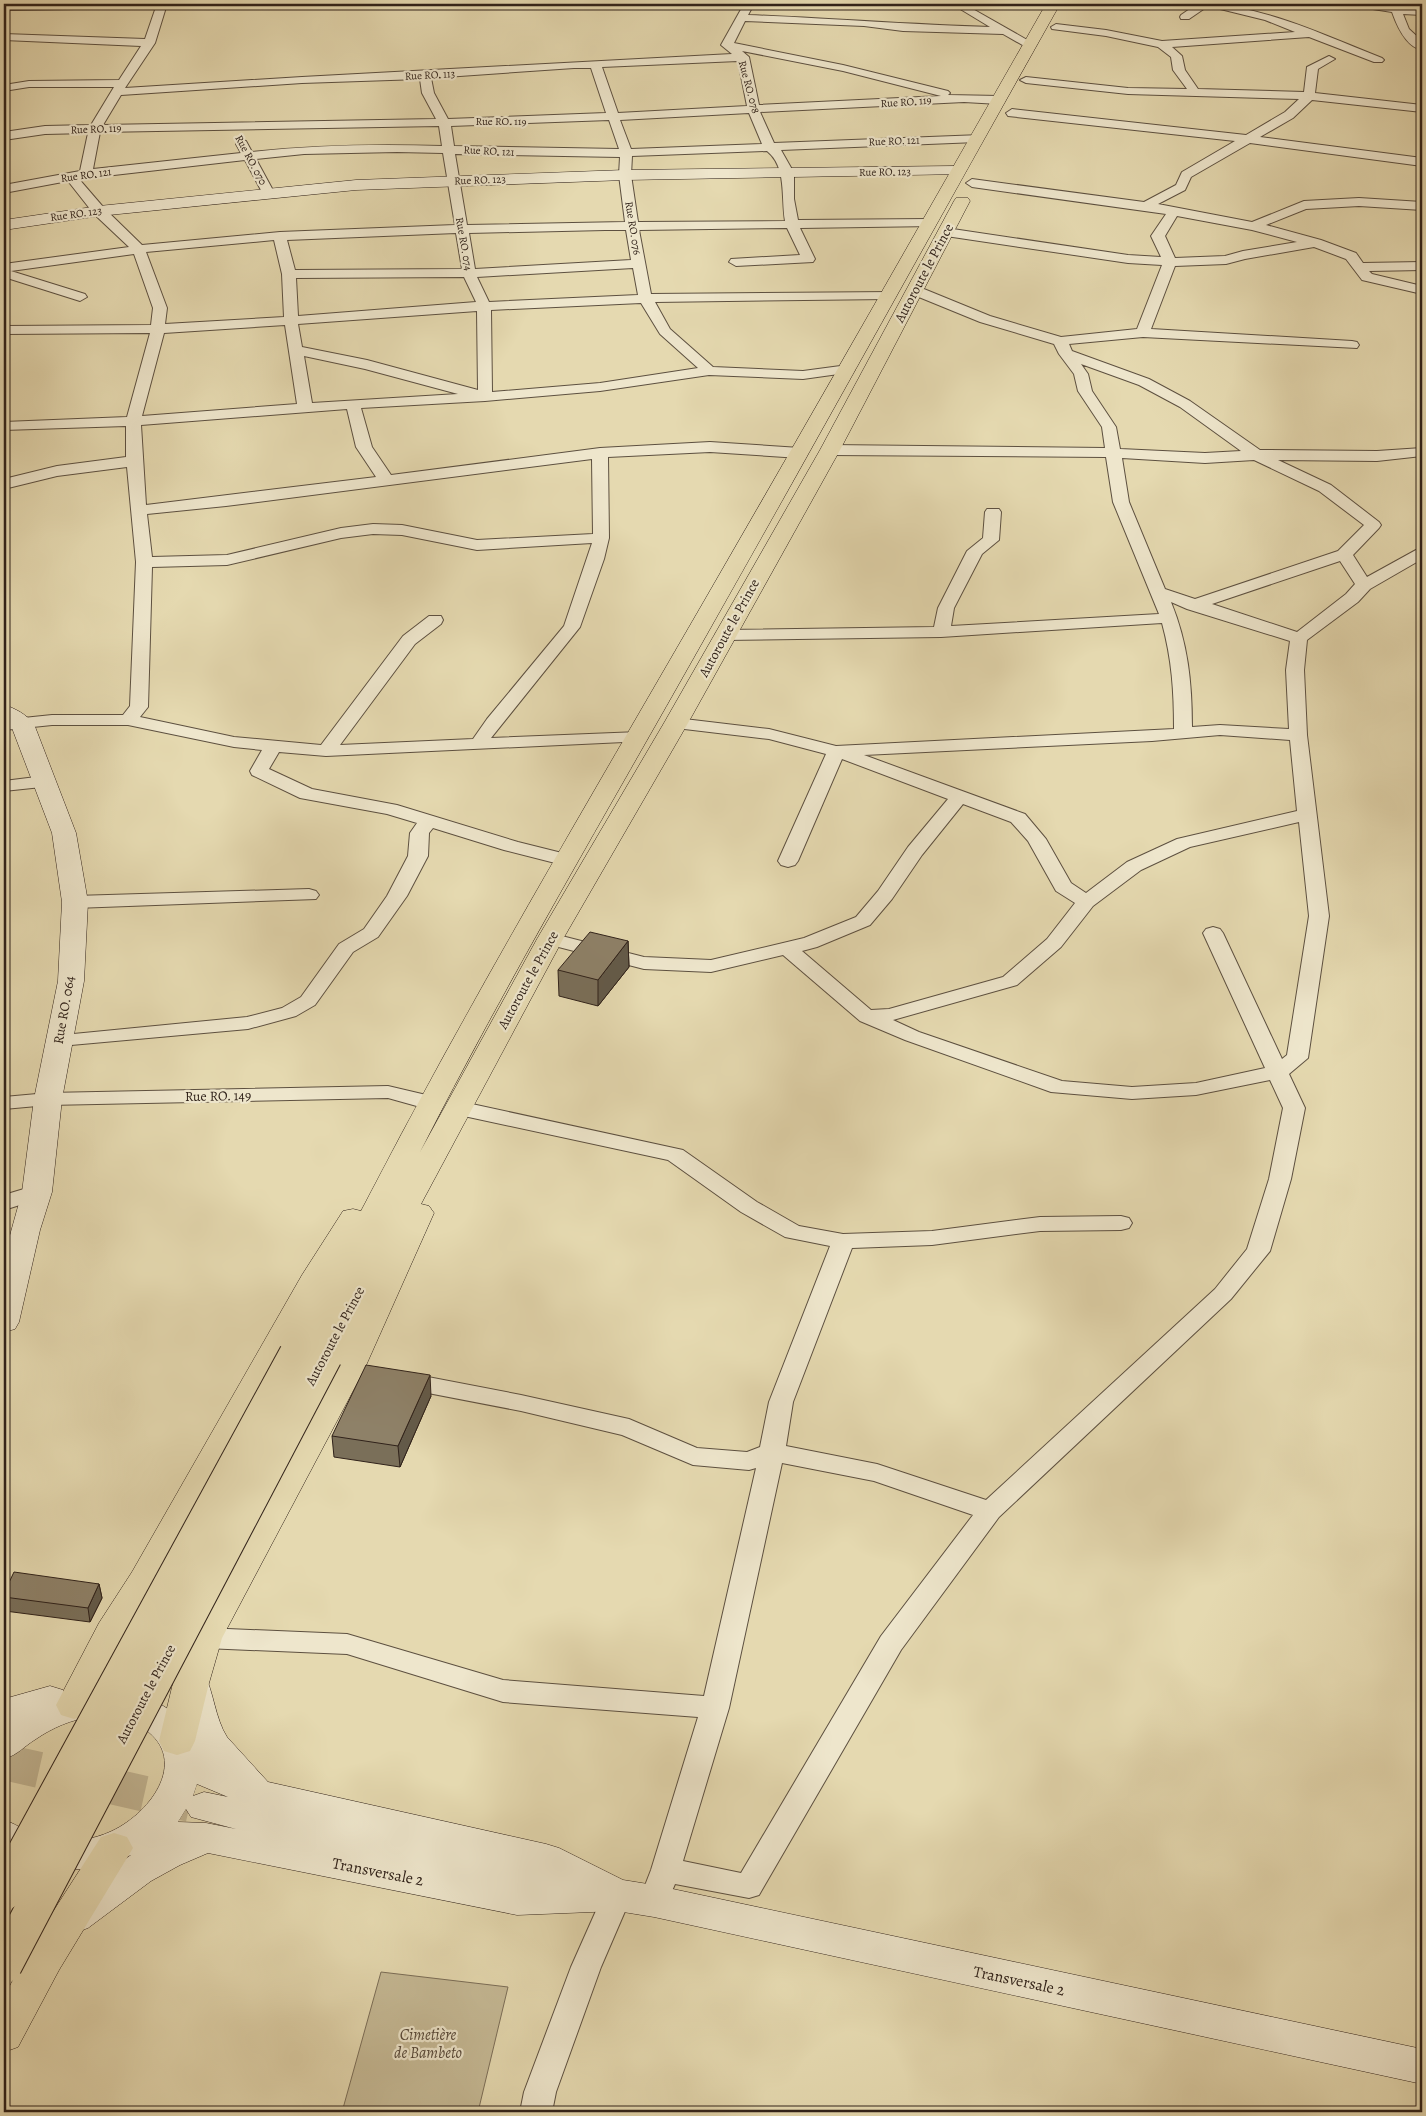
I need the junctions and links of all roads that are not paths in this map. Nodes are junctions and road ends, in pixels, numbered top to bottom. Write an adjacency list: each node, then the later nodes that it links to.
1 (162, 4): 21 (street)
2 (719, 4): 11 (street)
3 (749, 4): 16 (street, Rue RO. 078)
4 (957, 4): 18 (street)
5 (1052, 4): 22 (main road, Autoroute le Prince)
6 (1069, 4): 17 (main road, Autoroute le Prince)
7 (1204, 4): 15 (street)
8 (1211, 4): 19 (street)
9 (1360, 4): 13 (street)
10 (76, 6): 12 (street)
11 (634, 6)
12 (4, 7)
13 (1399, 7): 14 (street); 25 (street)
14 (1422, 12)
15 (1185, 17)
16 (740, 18): 18 (street); 24 (street, Rue RO. 078)
17 (1056, 27): 23 (street); 31 (main road, Autoroute le Prince)
18 (1006, 31): 22 (street)
19 (1310, 34): 23 (street); 28 (street)
20 (4, 37): 21 (street)
21 (149, 43): 32 (street)
22 (1030, 44): 37 (main road, Autoroute le Prince)
23 (1162, 44): 34 (street)
24 (727, 45): 26 (street, Rue RO. 078); 36 (street)
25 (1422, 46)
26 (743, 57): 29 (street, Rue RO. 113); 39 (street, Rue RO. 078)
27 (1329, 59): 35 (street)
28 (1378, 60)
29 (595, 64): 30 (street, Rue RO. 113); 40 (street, Rue RO. 076)
30 (425, 75): 32 (street, Rue RO. 113); 41 (street, Rue RO. 074)
31 (1026, 80): 34 (street); 37 (main road, Autoroute le Prince)
32 (120, 87): 33 (street, Rue RO. 113); 43 (street)
33 (4, 88)
34 (1196, 93): 35 (street)
35 (1309, 96): 38 (street); 46 (street)
36 (964, 98): 37 (street, Rue RO. 119); 39 (street, Rue RO. 119)
37 (1006, 106): 45 (main road, Autoroute le Prince); 46 (street, Rue RO. 119); 56 (main road, Autoroute le Prince)
38 (1422, 108)
39 (754, 110): 40 (street, Rue RO. 119); 47 (street, Rue RO. 078)
40 (615, 118): 41 (street, Rue RO. 119); 49 (street, Rue RO. 076)
41 (444, 122): 42 (street, Rue RO. 119); 48 (street, Rue RO. 074)
42 (233, 126): 43 (street, Rue RO. 119); 50 (street, Rue RO. 070)
43 (95, 128): 44 (street, Rue RO. 119); 53 (street)
44 (4, 136)
45 (977, 138): 47 (street, Rue RO. 121); 56 (main road, Autoroute le Prince)
46 (1249, 139): 51 (street, Rue RO. 119); 60 (street)
47 (770, 147): 49 (street, Rue RO. 121); 52 (street, Rue RO. 078)
48 (449, 149): 49 (street, Rue RO. 121); 50 (street, Rue RO. 121); 57 (street, Rue RO. 074)
49 (626, 153): 54 (street, Rue RO. 076)
50 (248, 155): 53 (street, Rue RO. 121); 59 (street, Rue RO. 070)
51 (1420, 159)
52 (788, 173): 54 (street, Rue RO. 123); 56 (street, Rue RO. 123); 65 (street)
53 (86, 174): 55 (street, Rue RO. 121)
54 (625, 176): 57 (street, Rue RO. 123); 67 (street, Rue RO. 076)
55 (71, 177): 58 (street, Rue RO. 121); 62 (street)
56 (965, 177): 60 (street); 68 (main road, Autoroute le Prince)
57 (455, 180): 59 (street, Rue RO. 123); 69 (street, Rue RO. 074)
58 (4, 189)
59 (270, 194): 62 (street, Rue RO. 123)
60 (1146, 206): 63 (street)
61 (1422, 206): 66 (street)
62 (99, 211): 64 (street, Rue RO. 123); 72 (street)
63 (1174, 212): 66 (street); 74 (street)
64 (4, 225)
65 (792, 225): 67 (street); 68 (street); 73 (street)
66 (1253, 226): 71 (street)
67 (632, 227): 69 (street); 75 (street, Rue RO. 076)
68 (937, 228): 74 (street); 82 (main road, Autoroute le Prince); 84 (main road, Autoroute le Prince)
69 (461, 230): 70 (street); 80 (street, Rue RO. 074)
70 (280, 236): 72 (street); 81 (street)
71 (1316, 242): 74 (street); 77 (street)
72 (138, 248): 78 (street); 89 (street)
73 (736, 262)
74 (1170, 262): 91 (street)
75 (639, 264): 80 (street); 86 (street, Rue RO. 076)
76 (1422, 266): 77 (street)
77 (1360, 267): 83 (street)
78 (4, 268)
79 (4, 273): 85 (street)
80 (469, 273): 81 (street); 87 (street, Rue RO. 074)
81 (289, 274): 88 (street)
82 (914, 290): 93 (street); 102 (main road, Autoroute le Prince)
83 (1422, 290)
84 (888, 295): 86 (street); 95 (main road, Autoroute le Prince)
85 (80, 297)
86 (645, 298): 87 (street); 96 (street, Rue RO. 076)
87 (484, 306): 88 (street); 97 (street, Rue RO. 074)
88 (291, 320): 89 (street); 94 (street)
89 (158, 328): 90 (street); 100 (street)
90 (4, 330)
91 (1143, 333): 92 (street); 93 (street)
92 (1352, 344)
93 (1063, 348): 103 (street); 107 (street)
94 (296, 350): 97 (street); 99 (street)
95 (848, 370): 96 (street); 106 (main road, Autoroute le Prince)
96 (708, 371): 97 (street)
97 (484, 397): 98 (street)
98 (353, 404): 99 (street); 109 (street)
99 (305, 408): 100 (street)
100 (132, 421): 101 (street); 108 (street)
101 (4, 426)
102 (830, 450): 103 (street); 123 (main road, Autoroute le Prince)
103 (1114, 452): 107 (street); 118 (street)
104 (1422, 452): 107 (street)
105 (600, 453): 106 (street); 109 (street); 113 (street)
106 (800, 454): 130 (main road, Autoroute le Prince)
107 (1256, 455): 115 (street)
108 (134, 461): 110 (street); 111 (street)
109 (386, 480): 111 (street)
110 (4, 484)
111 (139, 510): 116 (street)
112 (993, 512): 122 (street)
113 (601, 538): 116 (street); 131 (street)
114 (1422, 553): 117 (street)
115 (1344, 554): 117 (street); 119 (street)
116 (144, 562): 126 (street)
117 (1364, 585): 124 (street)
118 (1158, 592): 119 (street); 120 (street)
119 (1193, 605): 124 (street)
120 (1169, 618): 122 (street); 128 (street)
121 (435, 620): 133 (street)
122 (941, 632): 123 (street)
123 (724, 635): 127 (main road, Autoroute le Prince)
124 (1299, 638): 129 (street)
125 (10, 720): 126 (street); 135 (street, Rue RO. 064)
126 (128, 720): 132 (street)
127 (676, 723): 134 (street); 146 (main road, Autoroute le Prince)
128 (1183, 733): 129 (street); 134 (street)
129 (1298, 735): 138 (street)
130 (638, 737): 131 (street); 140 (main road, Autoroute le Prince)
131 (479, 743): 133 (street)
132 (273, 746): 133 (street); 139 (street)
133 (326, 751)
134 (836, 751): 137 (street); 141 (street)
135 (44, 782): 136 (street); 143 (street, Rue RO. 064)
136 (4, 786)
137 (960, 796): 144 (street); 147 (street)
138 (1308, 814): 144 (street); 150 (street)
139 (429, 820): 140 (street); 149 (street)
140 (567, 860): 153 (main road, Autoroute le Prince)
141 (788, 861)
142 (309, 895): 143 (street)
143 (75, 902): 149 (street, Rue RO. 064)
144 (1086, 902): 148 (street)
145 (1213, 933): 150 (street)
146 (550, 939): 147 (street); 153 (main road, Autoroute le Prince)
147 (788, 949): 148 (street)
148 (867, 1017): 150 (street)
149 (60, 1040): 151 (street, Rue RO. 064)
150 (1277, 1072): 161 (street)
151 (48, 1099): 152 (street, Rue RO. 149); 153 (street, Rue RO. 149); 154 (street, Rue RO. 064)
152 (4, 1102)
153 (444, 1106): 157 (street, Rue RO. 149); 159 (main road); 159 (main road, Autoroute le Prince); 164 (main road)
154 (37, 1192): 155 (street); 158 (street, Rue RO. 064)
155 (4, 1203)
156 (1121, 1223): 157 (street, Rue RO. 149)
157 (843, 1241): 160 (street)
158 (4, 1322)
159 (343, 1365): 160 (street); 162 (main road); 173 (main road, Autoroute le Prince, bridge); 176 (main road, Autoroute le Prince, bridge)
160 (772, 1452): 161 (street); 165 (street)
161 (990, 1511): 172 (street)
162 (205, 1638): 163 (main road); 165 (street)
163 (190, 1683): 167 (main road); 168 (street)
164 (78, 1697): 166 (street); 167 (street)
165 (715, 1708): 172 (street)
166 (10, 1727)
167 (180, 1752): 168 (street, Transversale 2); 171 (street)
168 (258, 1794): 174 (street, Transversale 2)
169 (205, 1823): 171 (street, Transversale 2); 174 (street, Transversale 2); 175 (street)
170 (4, 1835): 171 (street)
171 (127, 1841): 175 (main road)
172 (660, 1886): 174 (street, Transversale 2); 178 (street, Transversale 2)
173 (4, 1892)
174 (617, 1895): 179 (street)
175 (67, 1922): 177 (main road)
176 (4, 1965)
177 (4, 2035)
178 (1422, 2067)
179 (536, 2112)

